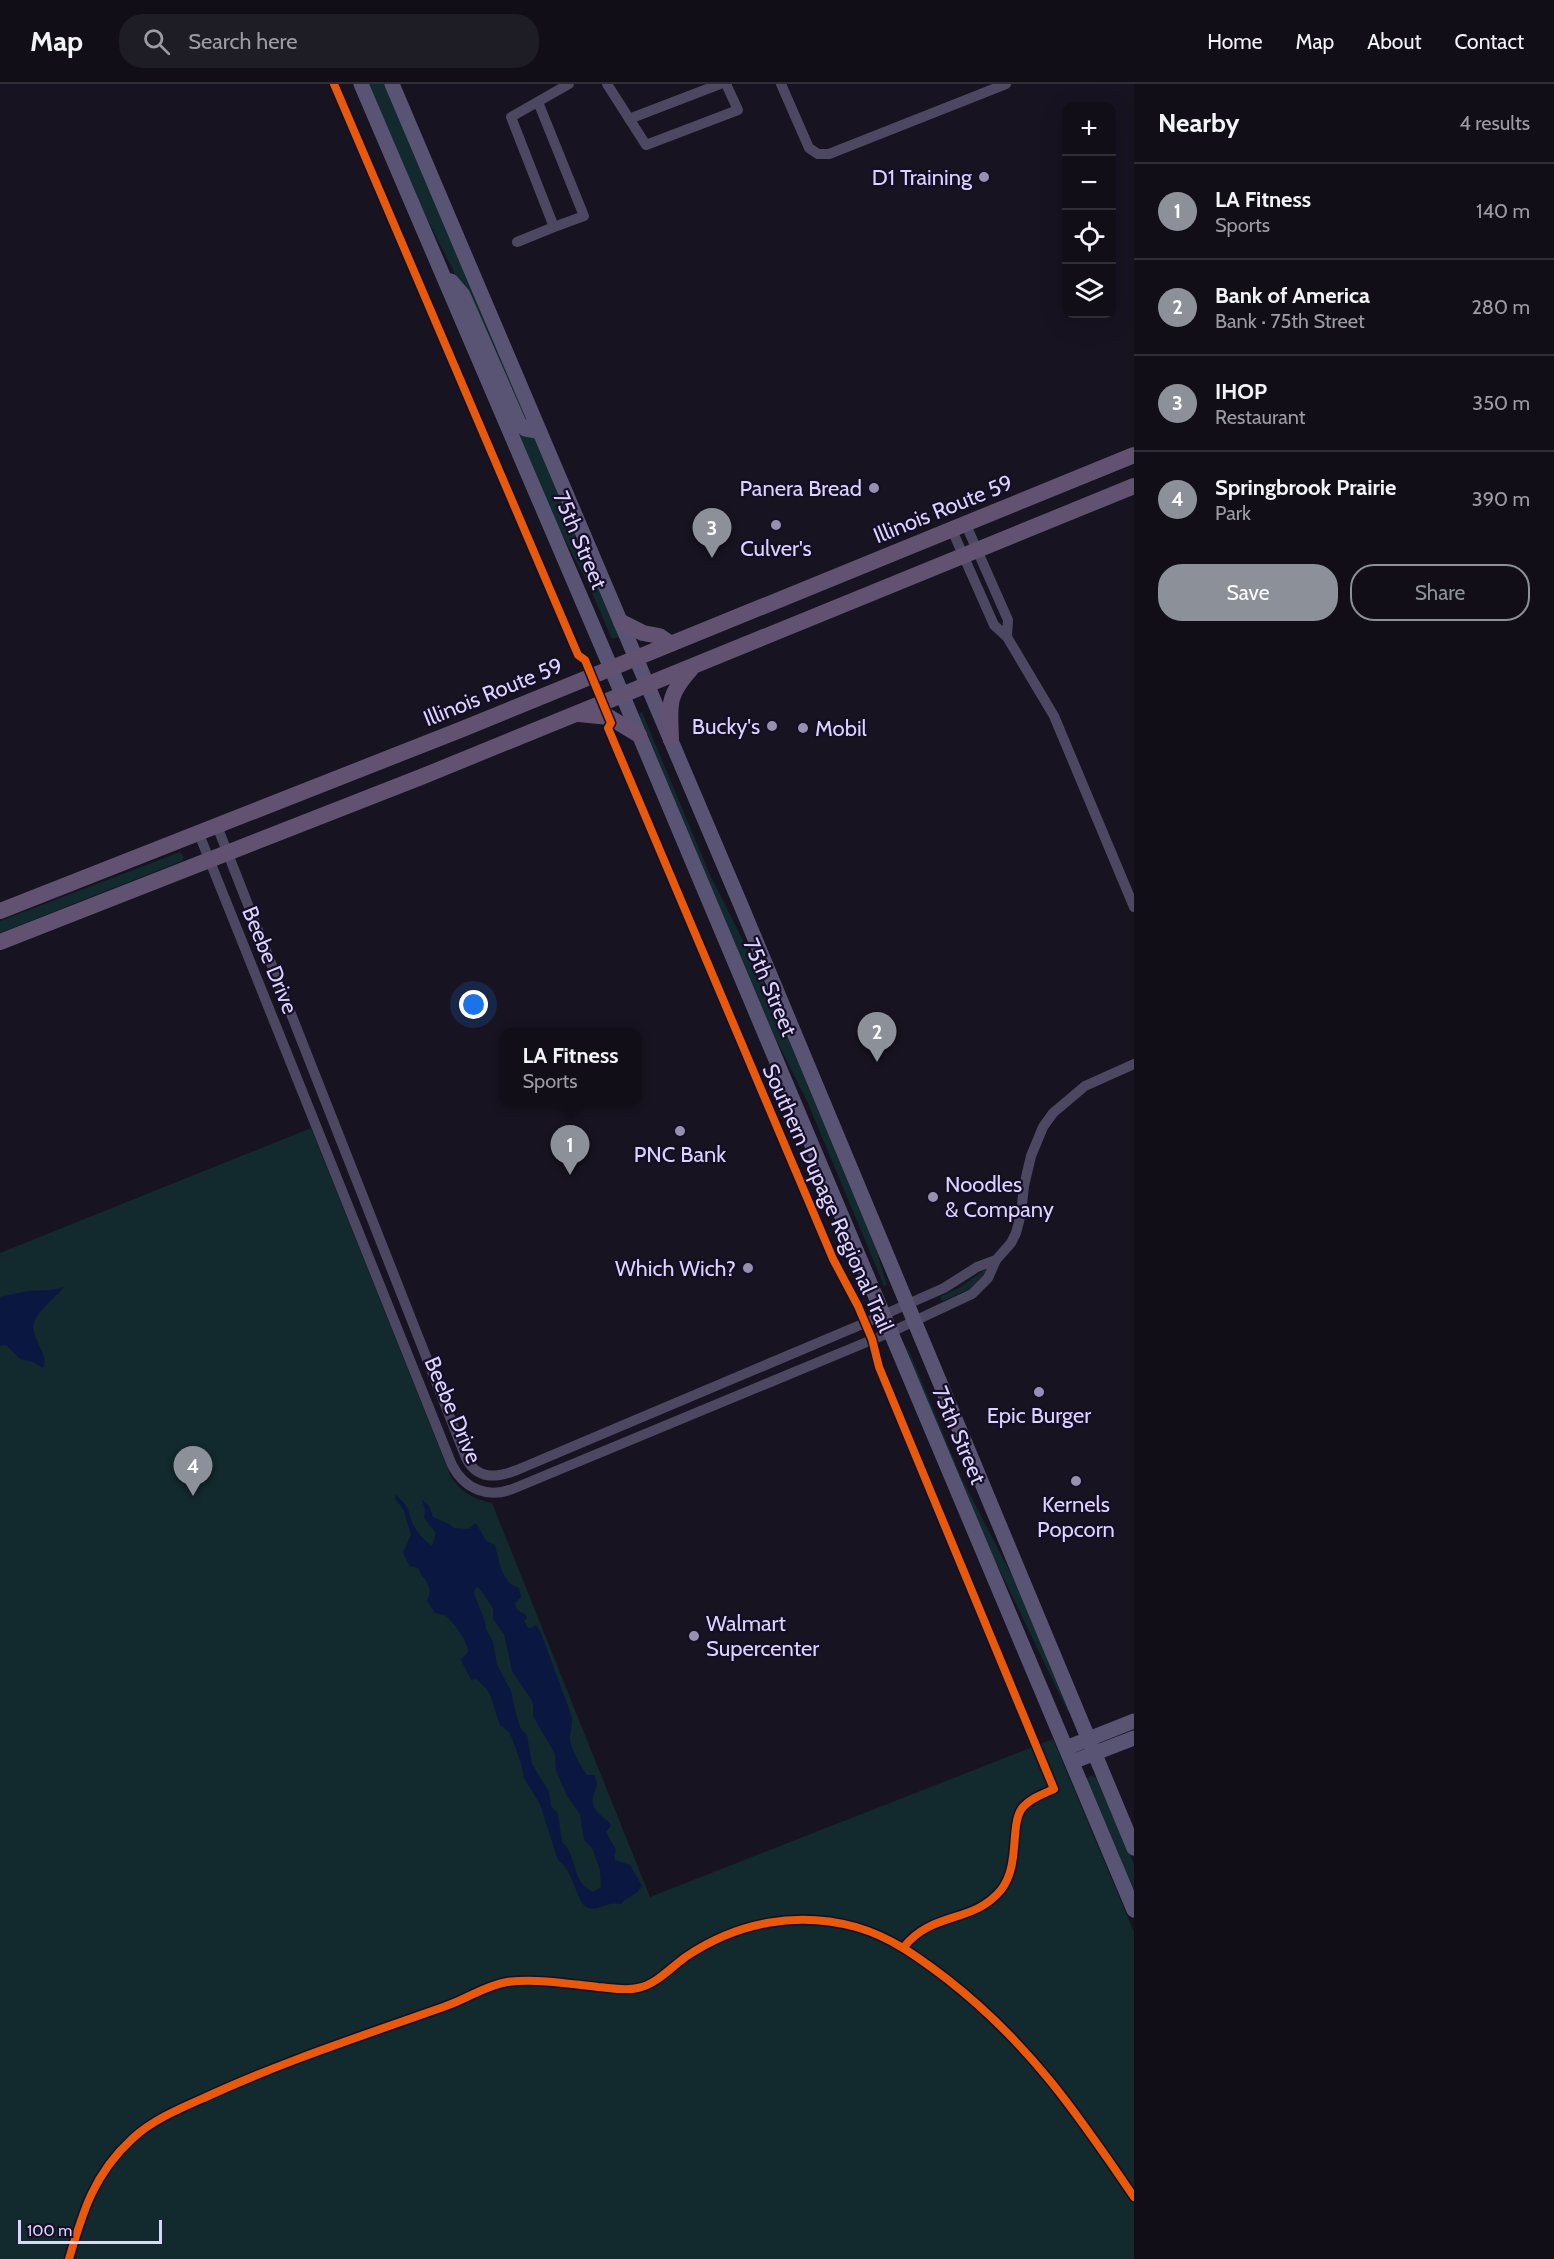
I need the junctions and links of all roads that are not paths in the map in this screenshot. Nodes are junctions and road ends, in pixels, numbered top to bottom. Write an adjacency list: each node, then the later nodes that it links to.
1 (361, 84): 13 (main road, 75th Street)
2 (392, 84): 14 (main road, 75th Street)
3 (570, 84): 9 (street)
4 (607, 84): 10 (street)
5 (720, 84): 10 (street)
6 (726, 84): 10 (street)
7 (781, 84): 8 (street)
8 (1006, 84)
9 (538, 102): 11 (street); 11 (street)
10 (629, 119)
11 (554, 228): 12 (street)
12 (517, 242)
13 (441, 270): 14 (main road); 24 (main road, 75th Street)
14 (540, 432): 19 (main road, 75th Street)
15 (1134, 455): 17 (main road, Illinois Route 59)
16 (1134, 486): 18 (main road)
17 (959, 527): 18 (street); 18 (street); 21 (main road, Illinois Route 59)
18 (970, 554): 20 (street); 20 (street); 23 (main road)
19 (621, 622): 21 (main road); 22 (main road, 75th Street)
20 (1007, 637): 34 (street)
21 (671, 644): 22 (main road, Illinois Route 59)
22 (636, 659): 24 (main road, Illinois Route 59); 25 (main road, 75th Street)
23 (694, 666): 25 (main road); 29 (main road)
24 (611, 668): 26 (main road, 75th Street); 30 (main road, Illinois Route 59)
25 (647, 685): 26 (main road); 29 (main road, 75th Street)
26 (622, 695): 27 (main road); 28 (main road, 75th Street)
27 (575, 714): 28 (main road); 32 (main road)
28 (639, 735): 40 (main road, 75th Street)
29 (671, 740): 39 (main road, 75th Street)
30 (217, 826): 31 (main road, Illinois Route 59); 32 (street, Beebe Drive)
31 (199, 834): 33 (street, Beebe Drive); 35 (main road, Illinois Route 59)
32 (227, 853): 33 (main road); 40 (street, Beebe Drive)
33 (209, 860): 36 (main road); 42 (street, Beebe Drive)
34 (1134, 907)
35 (0, 911)
36 (0, 942)
37 (1134, 1064): 38 (street, Beebe Drive)
38 (996, 1260): 39 (street, Beebe Drive); 41 (street, Beebe Drive)
39 (908, 1304): 40 (street, Beebe Drive); 41 (main road, 75th Street)
40 (884, 1315): 42 (main road, 75th Street)
41 (915, 1321): 42 (street, Beebe Drive); 45 (main road, 75th Street)
42 (891, 1332): 46 (main road, 75th Street)
43 (1134, 1721): 45 (main road)
44 (1134, 1737): 47 (main road)
45 (1088, 1739): 46 (main road); 47 (main road, 75th Street)
46 (1066, 1748): 48 (main road, 75th Street)
47 (1094, 1754): 48 (main road); 49 (main road, 75th Street)
48 (1072, 1762): 50 (main road, 75th Street)
49 (1134, 1848)
50 (1134, 1910)

